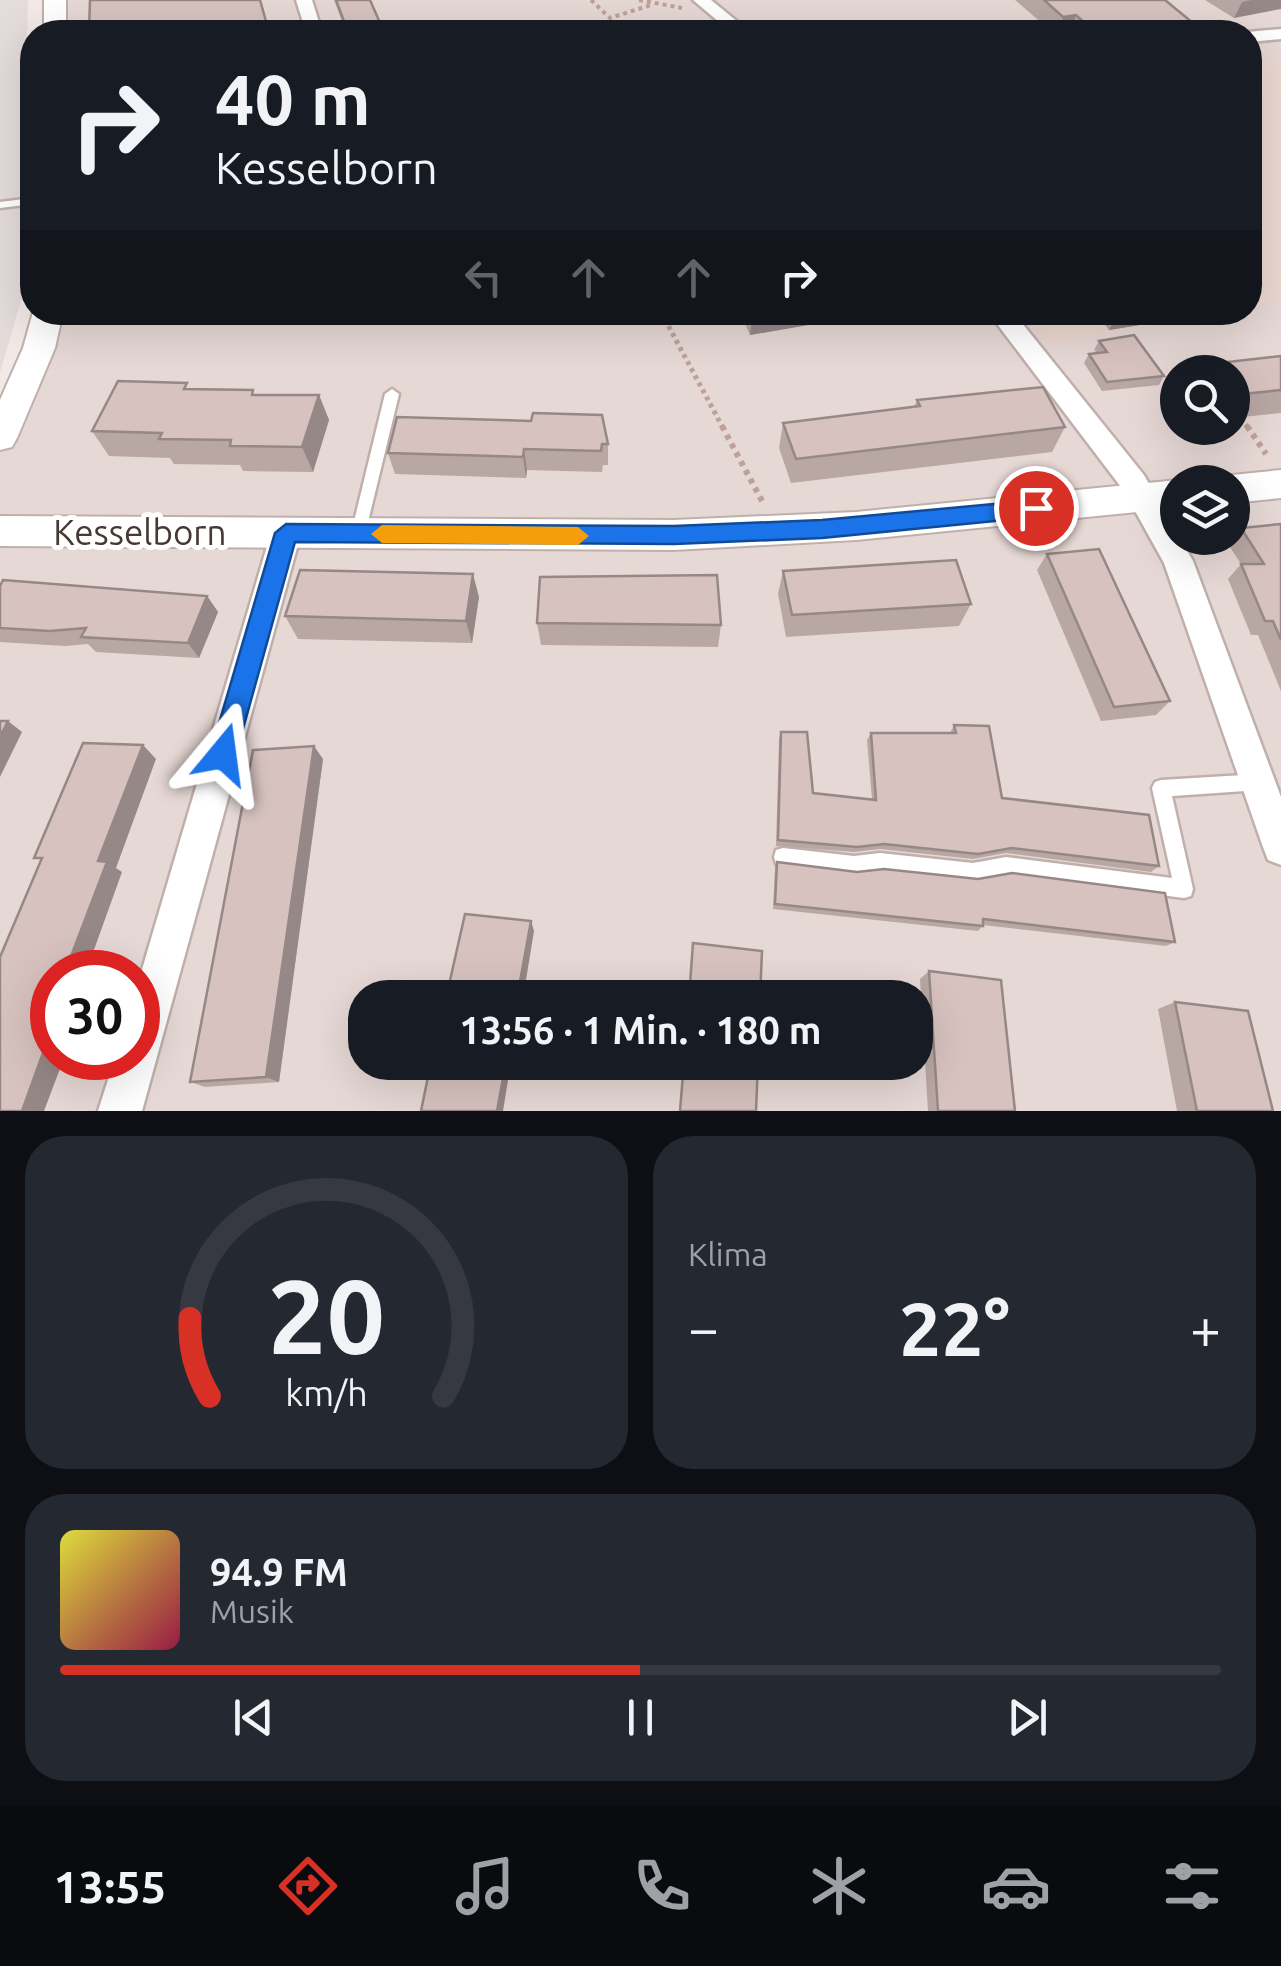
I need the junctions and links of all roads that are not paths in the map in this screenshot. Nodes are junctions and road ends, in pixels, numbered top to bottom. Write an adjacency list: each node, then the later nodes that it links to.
1 (696, 4): 2 (street)
2 (721, 20)
3 (44, 325): 6 (street)
4 (1011, 325): 9 (street)
5 (392, 394): 13 (lane)
6 (0, 438)
7 (1276, 472): 8 (street)
8 (1250, 481)
9 (1160, 495)
10 (1160, 496): 13 (street, Kesselborn)
11 (0, 531): 12 (street, Kesselborn)
12 (286, 533): 13 (street, Kesselborn); 18 (street)
13 (358, 534)
14 (1176, 555): 15 (street)
15 (1260, 782): 16 (street); 17 (lane)
16 (1281, 847)
17 (783, 857)
18 (160, 974)
19 (129, 1080): 20 (street)
20 (120, 1111)

